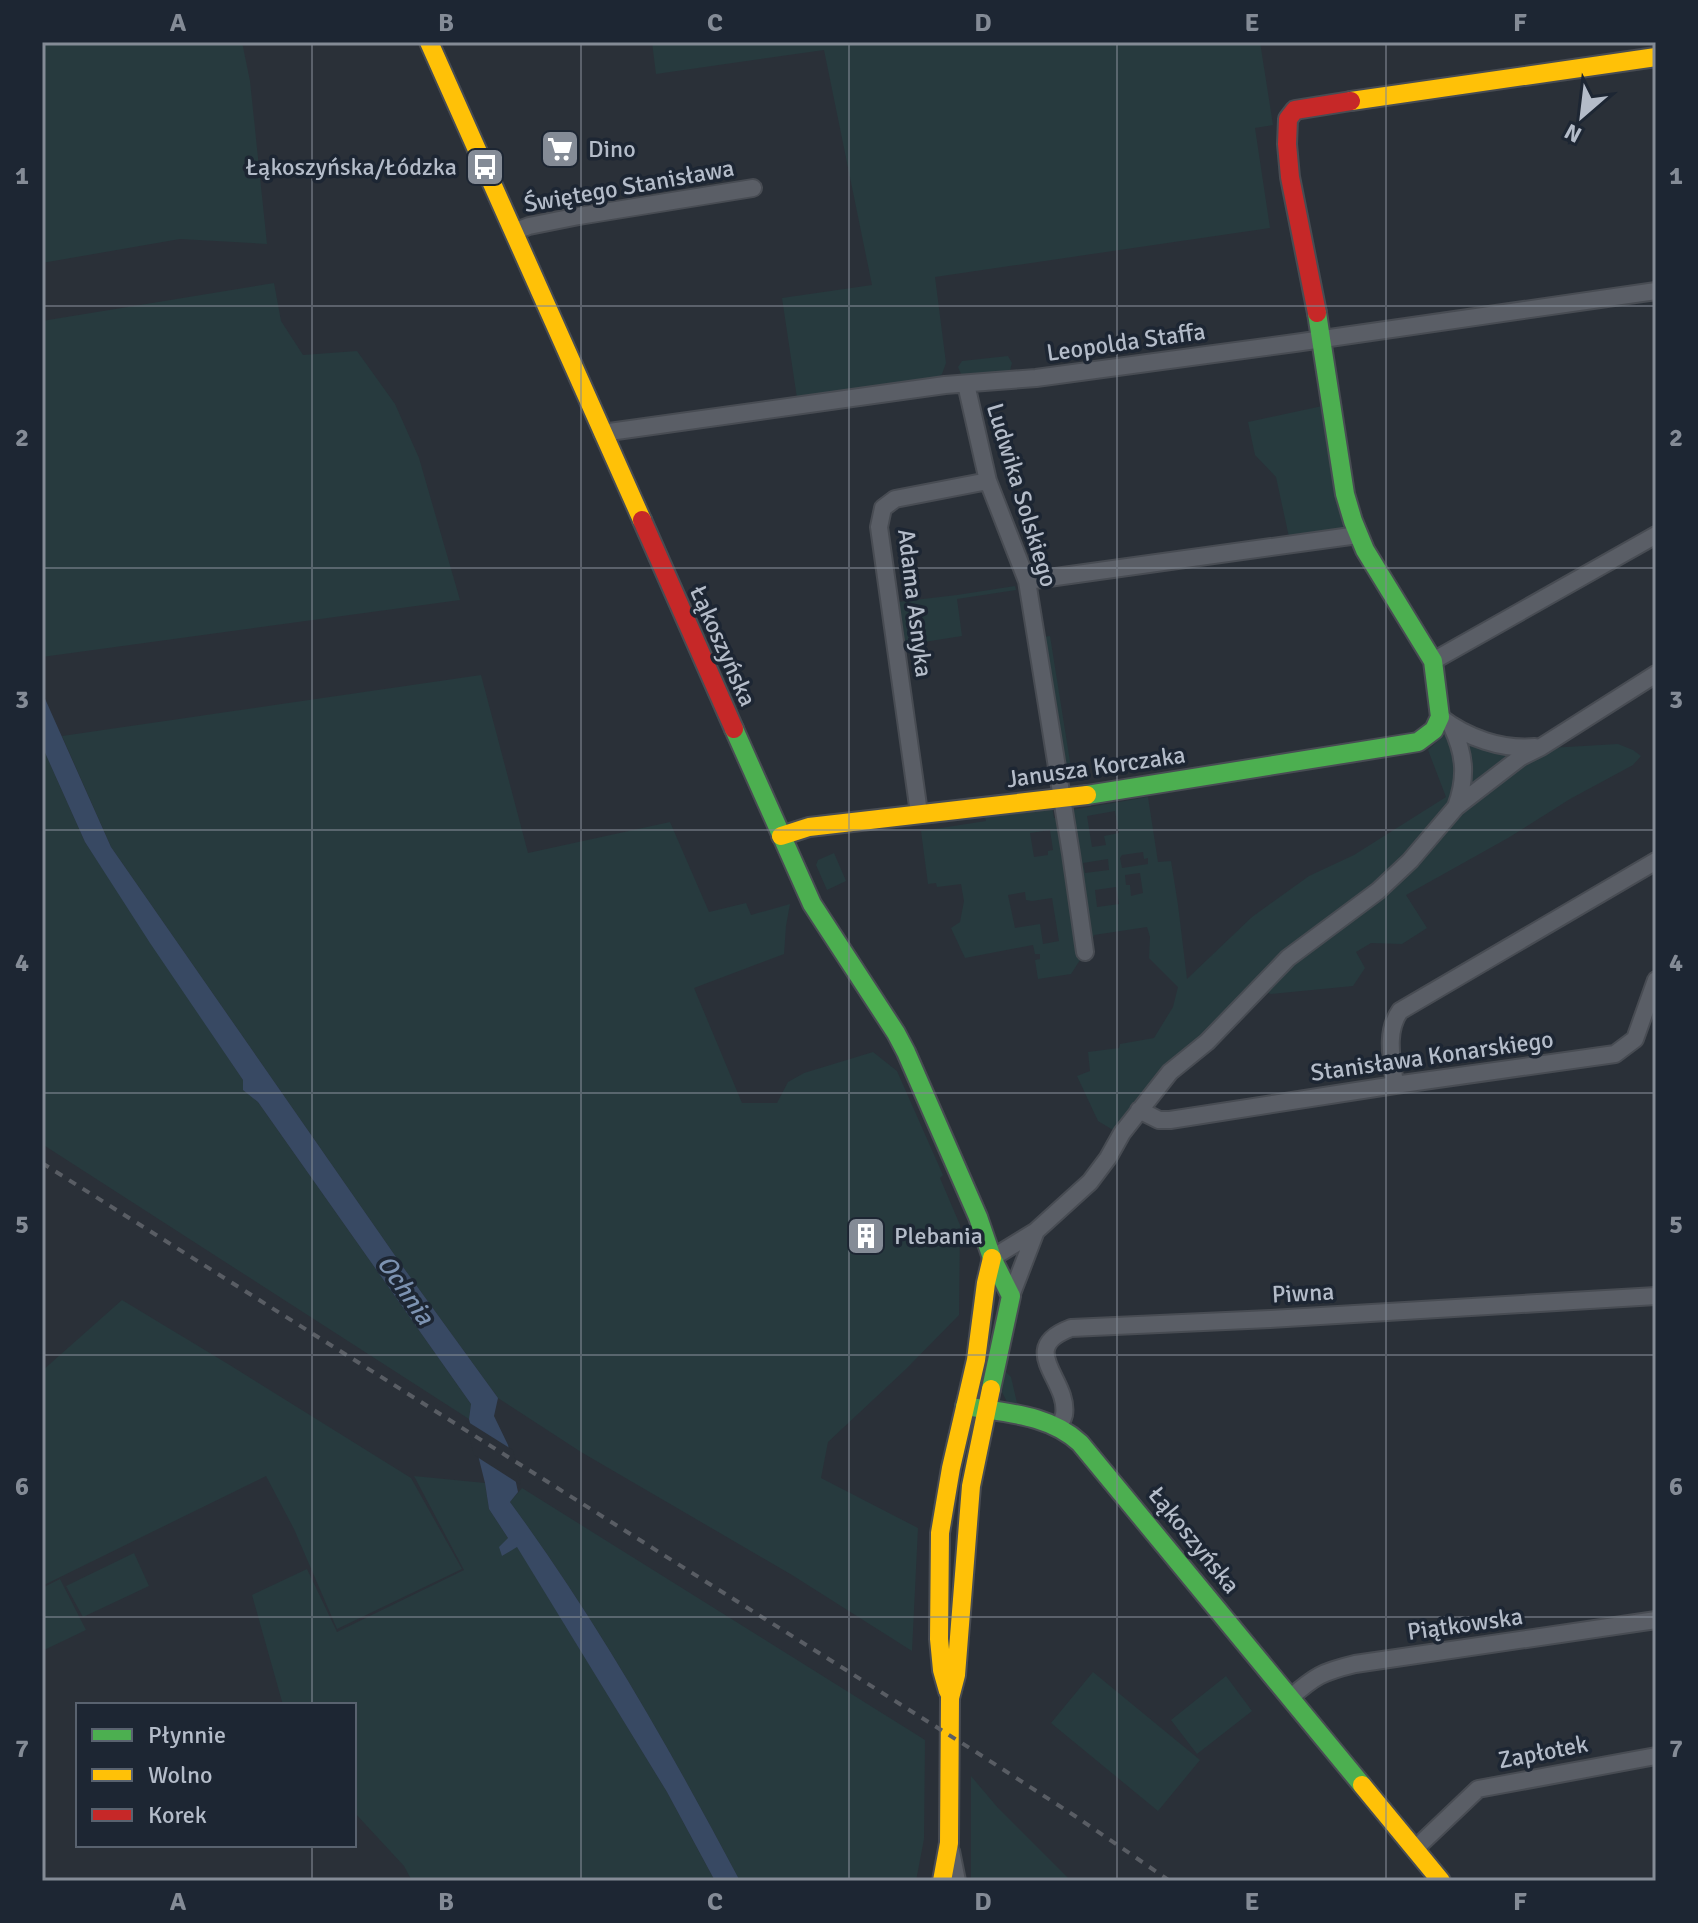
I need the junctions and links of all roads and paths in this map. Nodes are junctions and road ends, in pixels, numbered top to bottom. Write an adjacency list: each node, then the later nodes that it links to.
1 (429, 42): 4 (street, Łąkoszyńska)
2 (1656, 57): 6 (street)
3 (753, 188): 4 (street, Świętego Stanisława)
4 (513, 232): 8 (street, Łąkoszyńska)
5 (1656, 291): 6 (street, Leopolda Staffa)
6 (1322, 339): 7 (street, Leopolda Staffa); 10 (street)
7 (966, 384): 8 (street, Leopolda Staffa); 9 (street, Ludwika Solskiego)
8 (602, 433): 20 (street, Łąkoszyńska)
9 (988, 481): 12 (street, Ludwika Solskiego); 19 (street, Adama Asnyka)
10 (1358, 535): 12 (street); 13 (street)
11 (1656, 535): 13 (street)
12 (1027, 581): 17 (street, Ludwika Solskiego)
13 (1433, 661): 15 (street)
14 (1656, 674): 16 (street)
15 (1446, 722): 16 (street); 17 (street, Janusza Korczaka); 18 (street)
16 (1541, 747): 18 (street)
17 (1062, 799): 19 (street, Janusza Korczaka); 22 (street, Ludwika Solskiego)
18 (1456, 807): 25 (street)
19 (919, 813): 20 (street, Janusza Korczaka)
20 (781, 836): 28 (street, Łąkoszyńska)
21 (1656, 861): 24 (street)
22 (1085, 952)
23 (1656, 980): 24 (street, Stanisława Konarskiego)
24 (1395, 1085): 25 (street, Stanisława Konarskiego)
25 (1139, 1110): 26 (street)
26 (1036, 1231): 27 (street); 28 (street)
27 (1028, 1252): 28 (street); 29 (street)
28 (992, 1258): 29 (street, Łąkoszyńska); 31 (street)
29 (1011, 1296): 32 (street)
30 (1656, 1296): 33 (street, Piwna)
31 (965, 1406): 32 (street, Łąkoszyńska); 35 (street)
32 (986, 1410): 33 (street, Łąkoszyńska); 35 (street)
33 (1058, 1427): 36 (street, Łąkoszyńska)
34 (1656, 1620): 36 (street, Piątkowska)
35 (950, 1698): 38 (street)
36 (1290, 1698): 39 (street, Łąkoszyńska)
37 (1656, 1756): 39 (street, Zapłotek)
38 (949, 1843): 40 (street); 41 (street)
39 (1415, 1849): 42 (street, Łąkoszyńska)
40 (942, 1881)
41 (957, 1881)
42 (1441, 1881)

